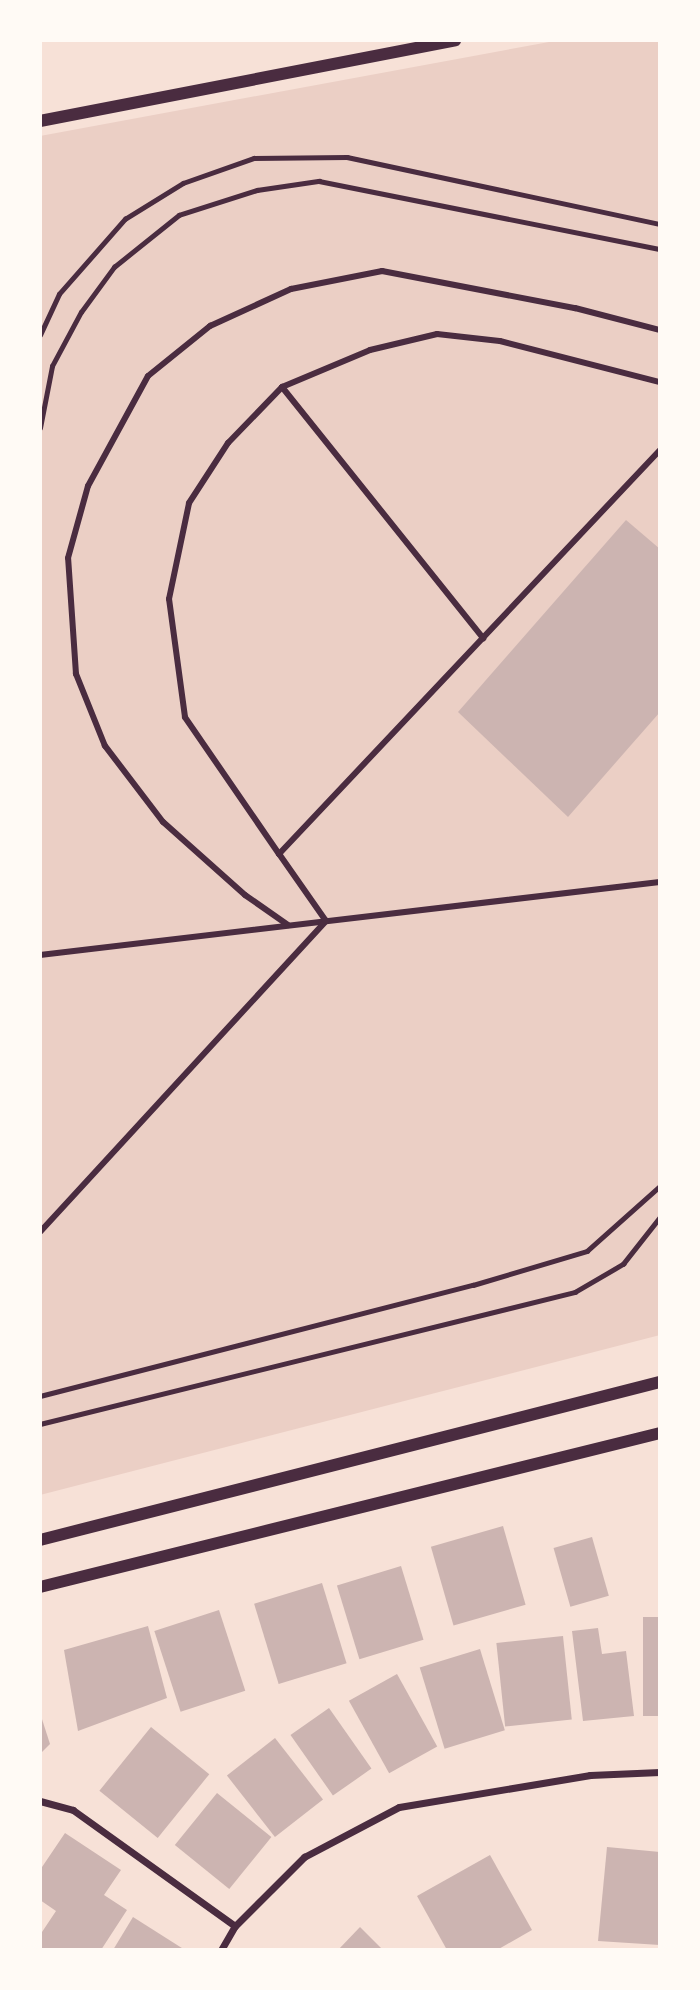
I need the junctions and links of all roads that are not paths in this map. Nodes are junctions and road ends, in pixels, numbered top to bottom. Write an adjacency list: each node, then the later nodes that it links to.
1 (455, 40): 2 (street)
2 (40, 121)
3 (660, 330): 11 (street)
4 (660, 382): 5 (street)
5 (282, 387): 7 (street); 8 (street)
6 (660, 450): 7 (street)
7 (483, 638): 8 (street)
8 (279, 853): 10 (street)
9 (660, 883): 10 (street)
10 (327, 921): 11 (street); 13 (street)
11 (288, 925): 12 (street)
12 (40, 954)
13 (40, 1232)
14 (660, 1382): 16 (street)
15 (660, 1433): 17 (street)
16 (40, 1540)
17 (40, 1587)
18 (660, 1772): 20 (street)
19 (40, 1801): 20 (street)
20 (235, 1926): 21 (street)
21 (221, 1950)

